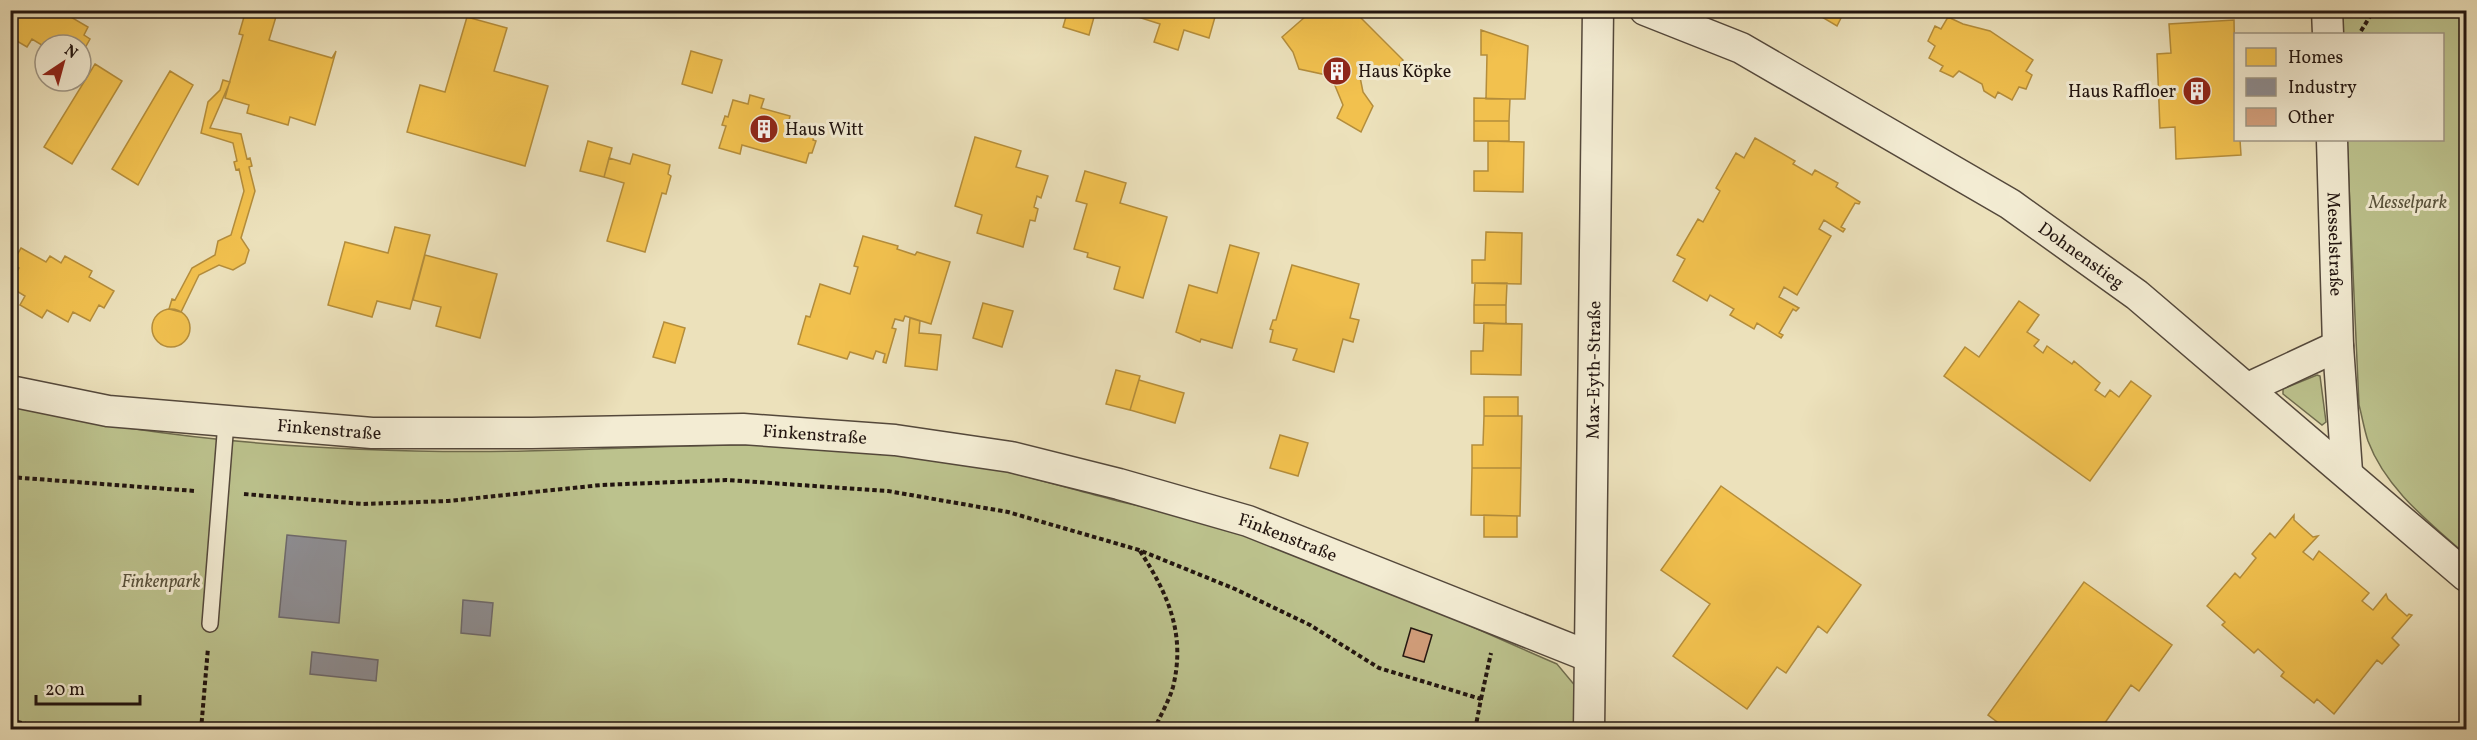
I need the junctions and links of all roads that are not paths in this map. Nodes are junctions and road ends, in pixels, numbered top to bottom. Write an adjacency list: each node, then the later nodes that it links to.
1 (1598, 10): 13 (street, Max-Eyth-Straße)
2 (1646, 10): 7 (street, Dohnenstieg)
3 (2327, 10): 4 (street)
4 (2328, 33)
5 (2332, 141): 6 (street, Messelstraße)
6 (2338, 346): 7 (street); 10 (street, Messelstraße)
7 (2248, 388): 10 (street, Dohnenstieg)
8 (10, 391): 9 (street, Finkenstraße)
9 (226, 422): 12 (lane); 13 (street, Finkenstraße)
10 (2347, 472): 11 (street, Dohnenstieg)
11 (2466, 576)
12 (210, 624)
13 (1588, 656): 14 (street, Max-Eyth-Straße)
14 (1589, 729)

